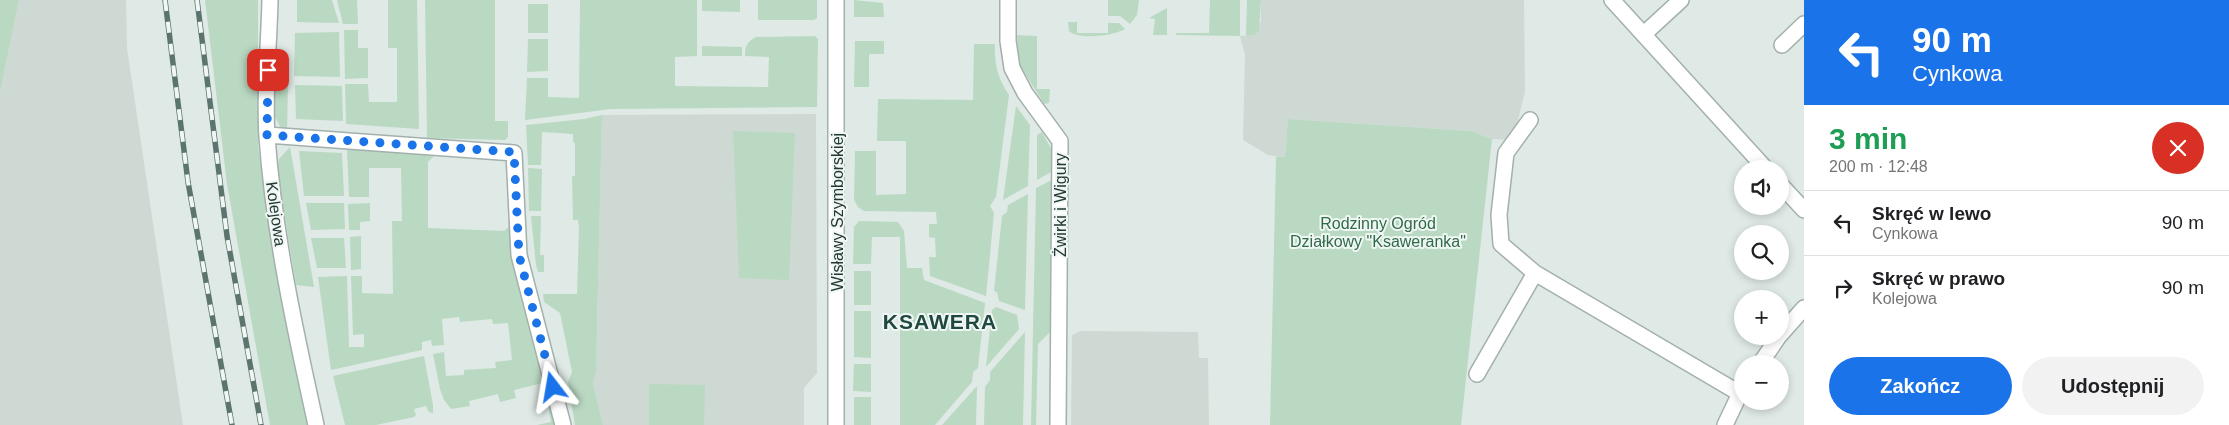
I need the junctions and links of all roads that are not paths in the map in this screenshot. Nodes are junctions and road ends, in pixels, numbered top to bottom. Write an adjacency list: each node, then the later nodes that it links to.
1 (270, 0): 10 (street, Kolejowa)
2 (836, 0): 22 (street, Wisławy Szymborskiej)
3 (1008, 0): 23 (street, Żwirki i Wigury)
4 (1612, 0): 7 (street)
5 (1681, 0): 7 (street)
6 (1804, 24): 8 (street)
7 (1644, 34): 11 (street)
8 (1782, 45)
9 (1530, 120): 14 (street)
10 (267, 135): 20 (street, Kolejowa); 21 (street)
11 (1758, 160)
12 (1789, 194): 13 (street)
13 (1804, 210)
14 (1535, 273): 17 (street); 18 (street)
15 (1804, 308): 16 (street)
16 (1789, 326)
17 (1477, 374)
18 (1734, 387)
19 (1734, 406): 24 (street)
20 (316, 425)
21 (563, 425)
22 (836, 425)
23 (1058, 425)
24 (1725, 425)

